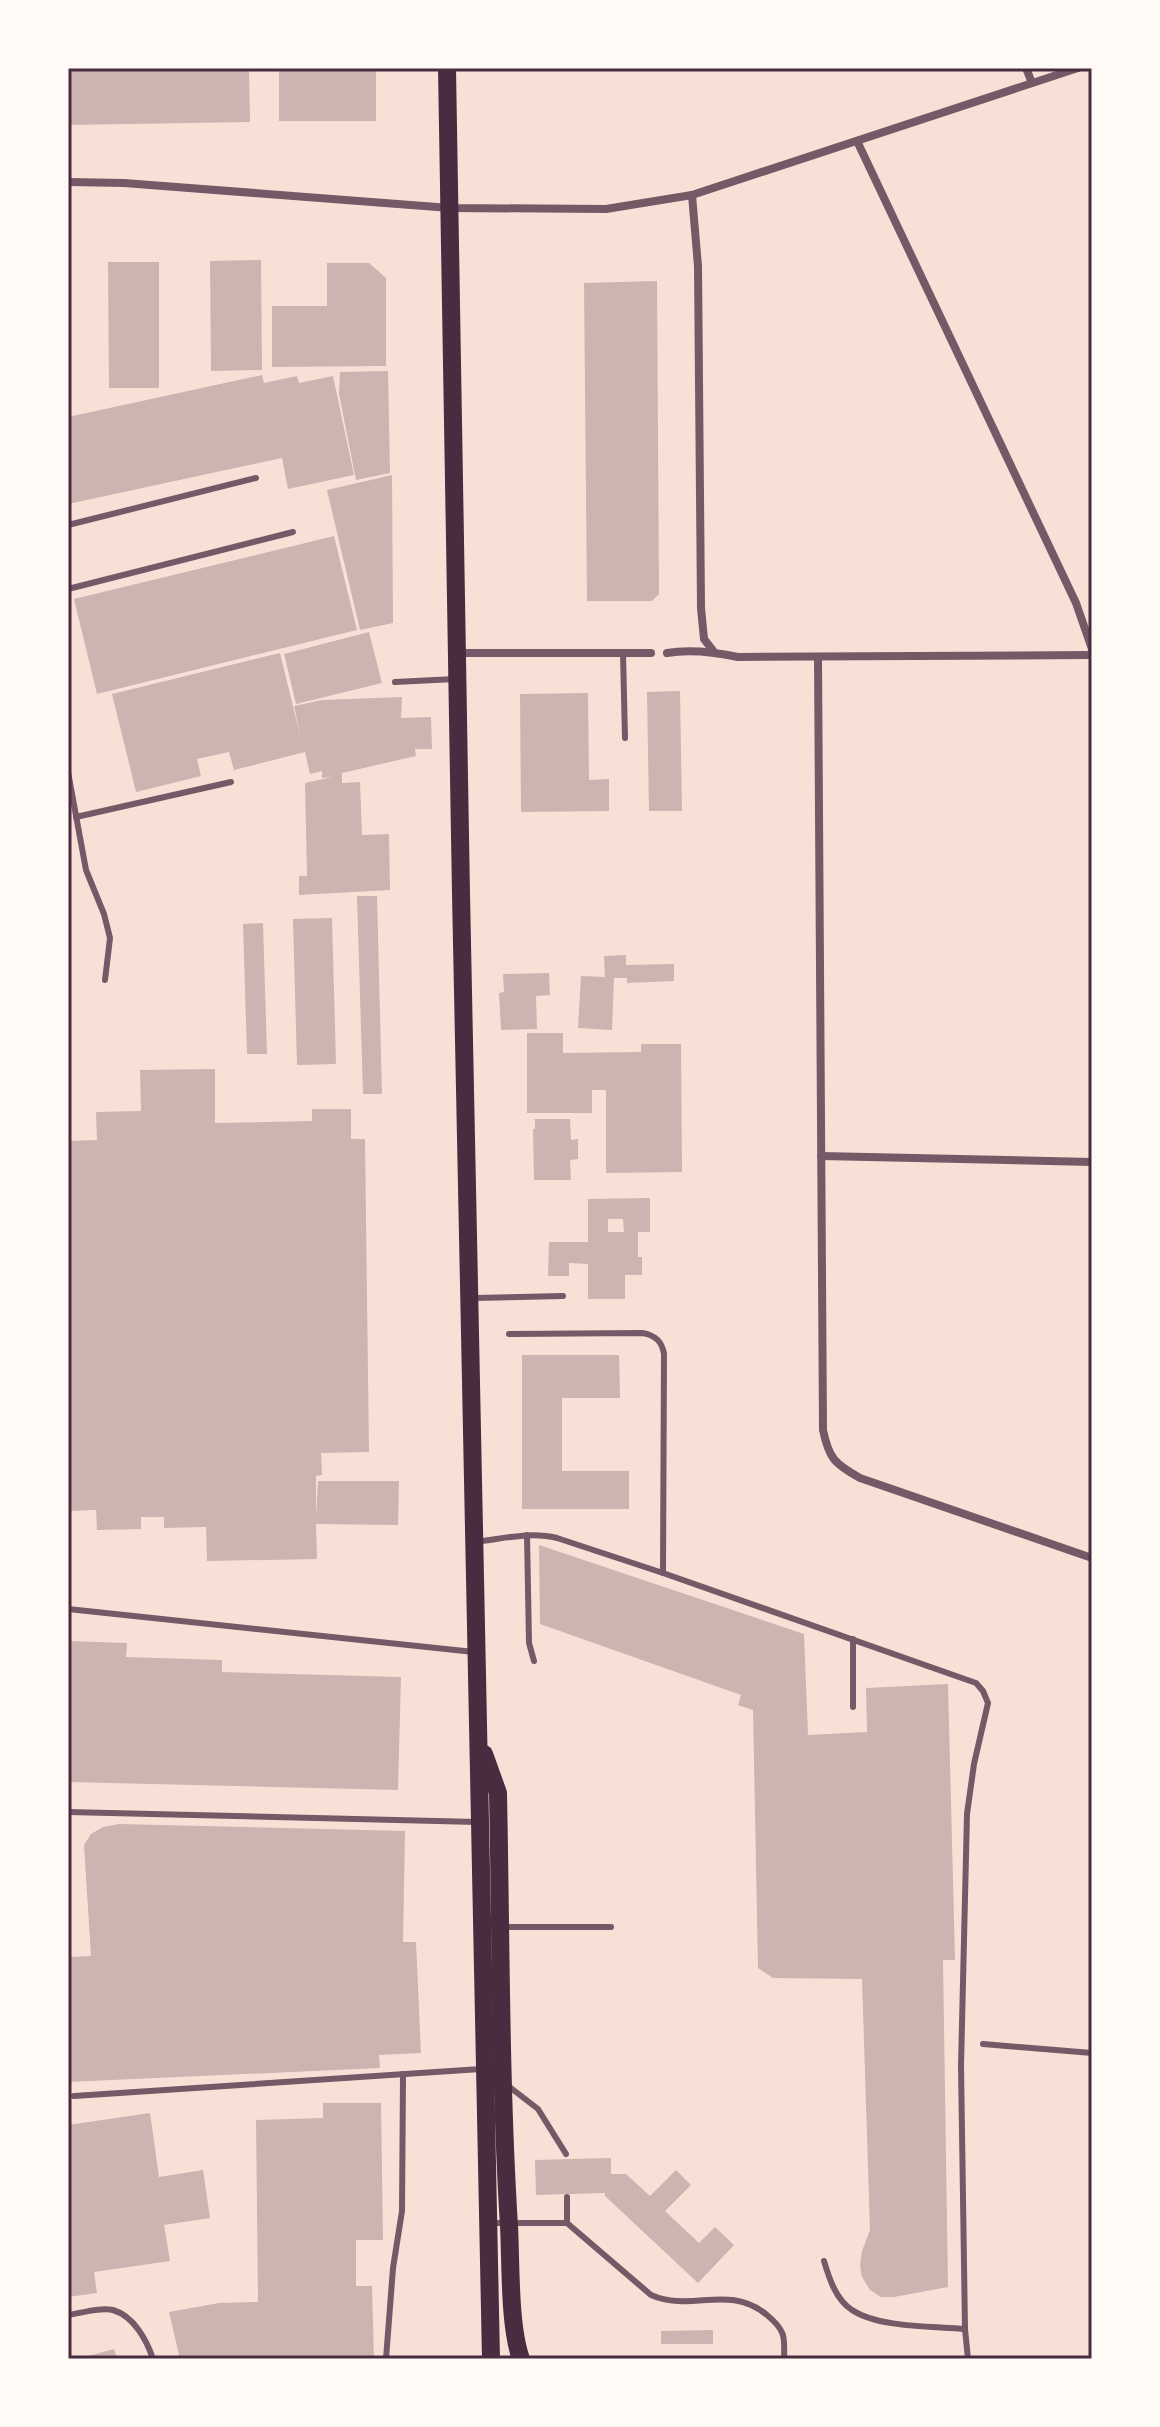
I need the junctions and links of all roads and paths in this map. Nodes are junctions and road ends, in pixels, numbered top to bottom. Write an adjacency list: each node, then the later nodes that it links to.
1 (447, 68): 8 (main road)
2 (1026, 68): 4 (street)
3 (1078, 68): 4 (street)
4 (1032, 83): 5 (street)
5 (857, 141): 7 (street); 14 (street)
6 (68, 182): 8 (street)
7 (692, 195): 8 (street); 13 (street)
8 (450, 208): 15 (main road)
9 (256, 478): 10 (lane)
10 (68, 525)
11 (293, 532): 12 (lane)
12 (68, 589)
13 (714, 652): 18 (street); 19 (street)
14 (1092, 652): 19 (street)
15 (458, 653): 16 (street); 20 (main road)
16 (623, 653): 17 (street); 22 (lane)
17 (651, 653)
18 (667, 653)
19 (818, 657): 27 (street)
20 (458, 679): 21 (lane); 30 (main road)
21 (395, 682)
22 (625, 738)
23 (68, 772): 25 (lane)
24 (231, 782): 25 (lane)
25 (76, 817): 26 (lane)
26 (105, 980)
27 (821, 1156): 28 (street); 34 (street)
28 (1092, 1162)
29 (563, 1296): 30 (lane)
30 (470, 1298): 33 (main road)
31 (509, 1334): 35 (lane)
32 (527, 1535): 33 (lane); 35 (lane); 39 (lane)
33 (475, 1542): 38 (main road)
34 (1092, 1558)
35 (663, 1573): 37 (lane)
36 (68, 1609): 38 (lane)
37 (853, 1639): 40 (lane); 59 (lane)
38 (477, 1653): 41 (main road)
39 (534, 1661)
40 (853, 1707)
41 (479, 1740): 43 (main road); 44 (main road)
42 (68, 1812): 43 (lane)
43 (480, 1822): 44 (main road)
44 (492, 1927): 45 (lane); 48 (main road); 50 (main road)
45 (611, 1927)
46 (983, 2044): 47 (lane)
47 (1092, 2053)
48 (485, 2069): 49 (lane); 50 (lane); 54 (main road)
49 (403, 2074): 51 (lane); 61 (lane)
50 (503, 2082): 52 (lane); 55 (main road)
51 (74, 2096)
52 (566, 2154)
53 (567, 2197): 56 (lane)
54 (488, 2223): 55 (lane); 62 (main road)
55 (509, 2223): 56 (lane); 63 (main road)
56 (567, 2223): 64 (lane)
57 (824, 2261): 59 (lane)
58 (68, 2315): 60 (lane)
59 (965, 2329): 65 (lane)
60 (153, 2359)
61 (386, 2359)
62 (491, 2359)
63 (521, 2359)
64 (784, 2359)
65 (968, 2359)

